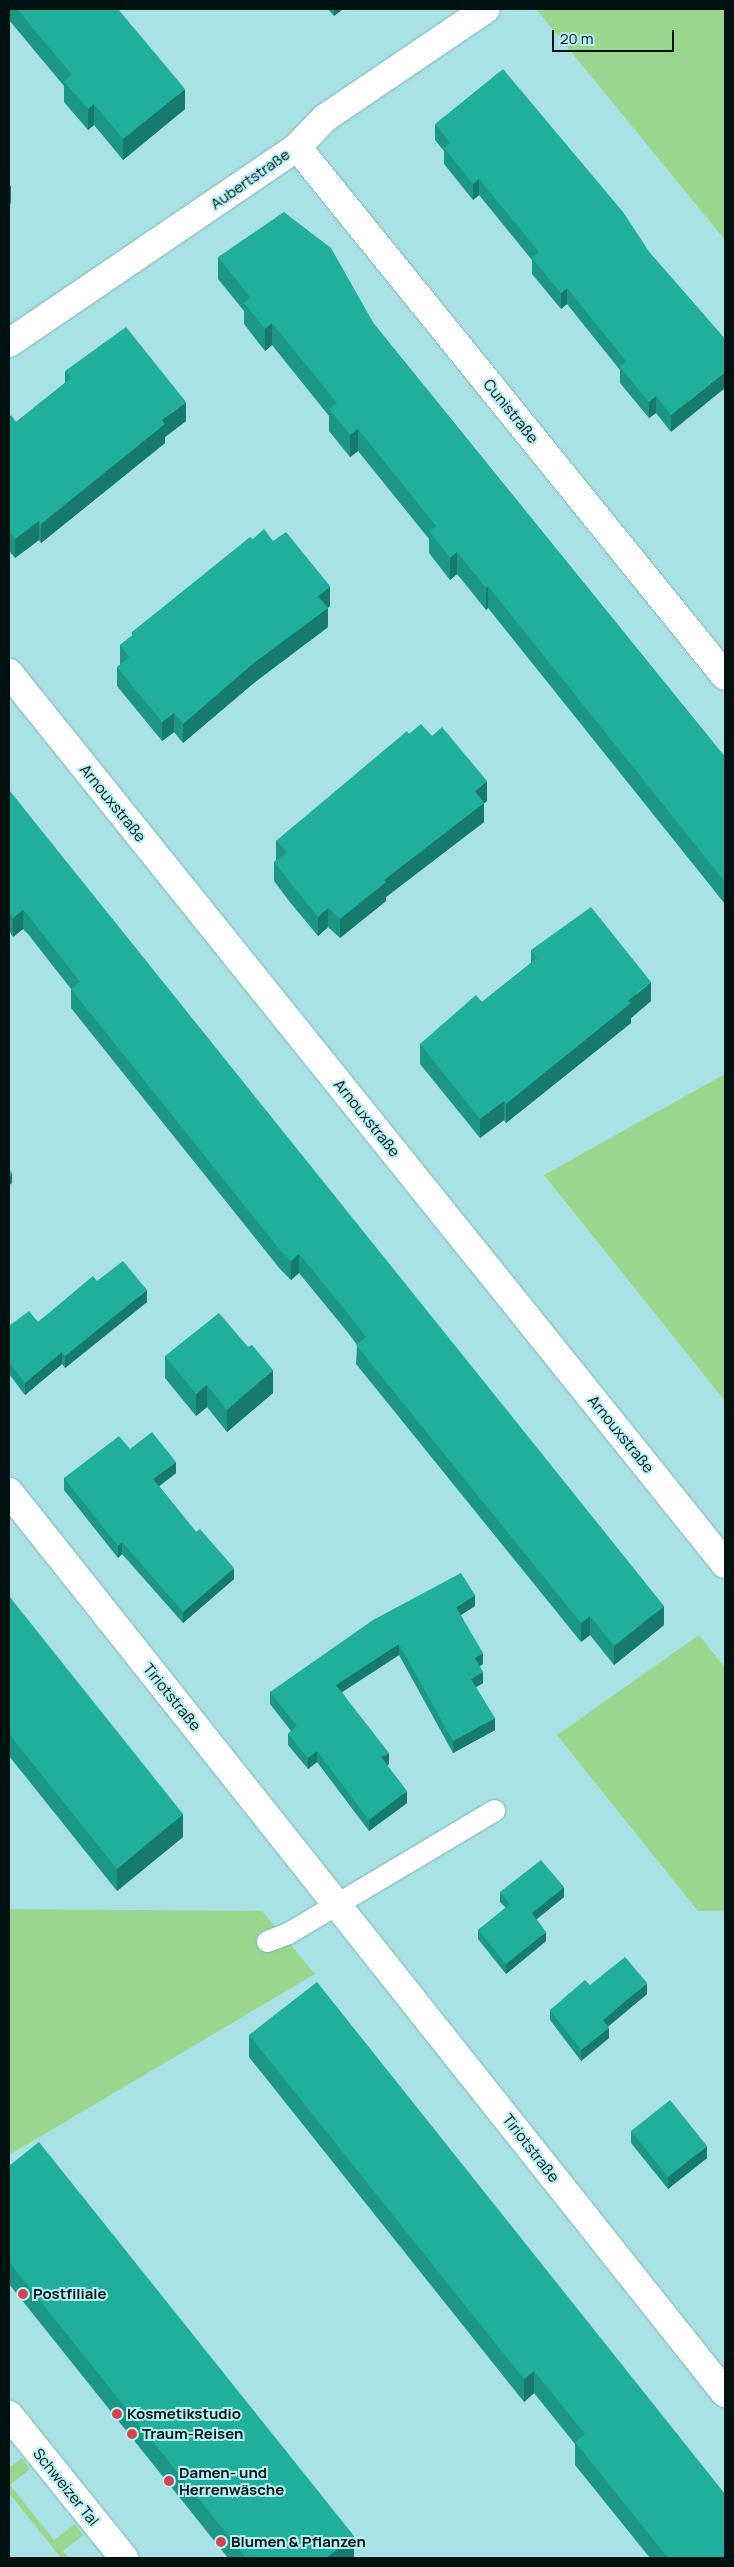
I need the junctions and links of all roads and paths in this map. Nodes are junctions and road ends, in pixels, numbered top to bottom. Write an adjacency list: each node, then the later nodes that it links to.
1 (486, 9): 2 (street, Aubertstraße)
2 (297, 146): 3 (street, Aubertstraße); 5 (street, Cunistraße)
3 (9, 343)
4 (9, 673): 7 (street, Arnouxstraße)
5 (725, 676)
6 (9, 1492): 9 (street, Tiriotstraße)
7 (725, 1564)
8 (494, 1810): 9 (lane)
9 (336, 1903): 10 (lane); 11 (street, Tiriotstraße)
10 (267, 1941)
11 (725, 2393)
12 (9, 2415): 13 (street, Schweizer Tal)
13 (124, 2558)

